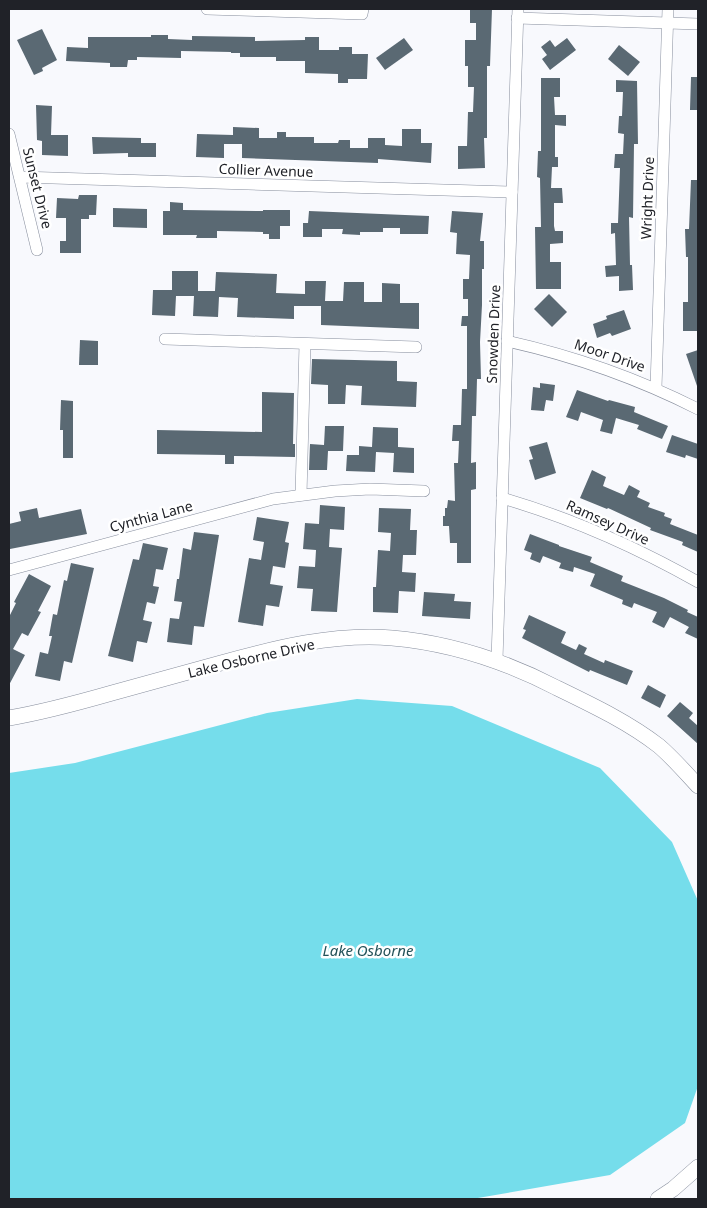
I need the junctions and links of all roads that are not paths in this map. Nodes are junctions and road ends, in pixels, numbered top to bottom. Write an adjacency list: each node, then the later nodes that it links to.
1 (207, 9): 3 (street)
2 (668, 9): 5 (street, Wright Drive)
3 (363, 11)
4 (518, 14): 5 (street); 9 (street, Snowden Drive)
5 (668, 23): 6 (street); 15 (street, Wright Drive)
6 (698, 24)
7 (9, 135): 8 (street, Sunset Drive)
8 (20, 177): 9 (street, Collier Avenue); 10 (street, Sunset Drive)
9 (512, 192): 12 (street, Snowden Drive)
10 (38, 250)
11 (165, 339): 13 (street)
12 (507, 341): 15 (street, Moor Drive); 19 (street, Snowden Drive)
13 (305, 344): 14 (street); 18 (street)
14 (416, 347)
15 (656, 388): 16 (street, Moor Drive)
16 (698, 409)
17 (424, 491): 18 (street, Cynthia Lane)
18 (300, 494): 20 (street, Cynthia Lane)
19 (502, 498): 21 (street, Ramsey Drive); 22 (street, Snowden Drive)
20 (9, 570)
21 (698, 582)
22 (497, 660): 23 (street, Lake Osborne Drive); 24 (street, Lake Osborne Drive)
23 (9, 718)
24 (698, 786)
25 (698, 1167): 26 (street)
26 (658, 1199)

